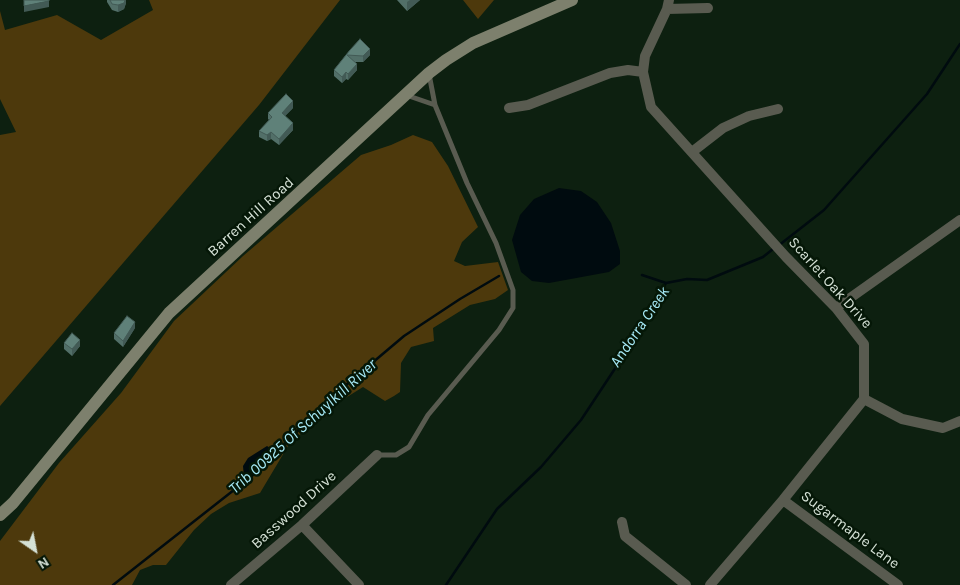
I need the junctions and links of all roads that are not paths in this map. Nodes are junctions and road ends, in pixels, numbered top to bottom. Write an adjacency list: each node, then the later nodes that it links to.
1 (572, 0): 5 (street, Barren Hill Road)
2 (668, 4): 3 (street); 4 (street, Scarlet Oak Drive)
3 (708, 8)
4 (643, 72): 8 (street); 10 (street, Scarlet Oak Drive)
5 (429, 73): 6 (street, Barren Hill Road); 7 (lane)
6 (405, 95): 7 (lane); 17 (street, Barren Hill Road)
7 (435, 105): 15 (lane)
8 (509, 108)
9 (778, 109): 10 (street)
10 (692, 152): 12 (street, Scarlet Oak Drive)
11 (960, 220): 12 (street)
12 (836, 308): 13 (street, Scarlet Oak Drive)
13 (864, 399): 14 (street); 16 (street)
14 (960, 421)
15 (377, 455): 19 (street, Basswood Drive)
16 (783, 500): 23 (street); 24 (street, Sugarmaple Lane)
17 (0, 515)
18 (622, 522): 22 (street)
19 (302, 525): 20 (street, Basswood Drive); 21 (street)
20 (231, 585)
21 (359, 585)
22 (686, 585)
23 (710, 585)
24 (898, 585)

